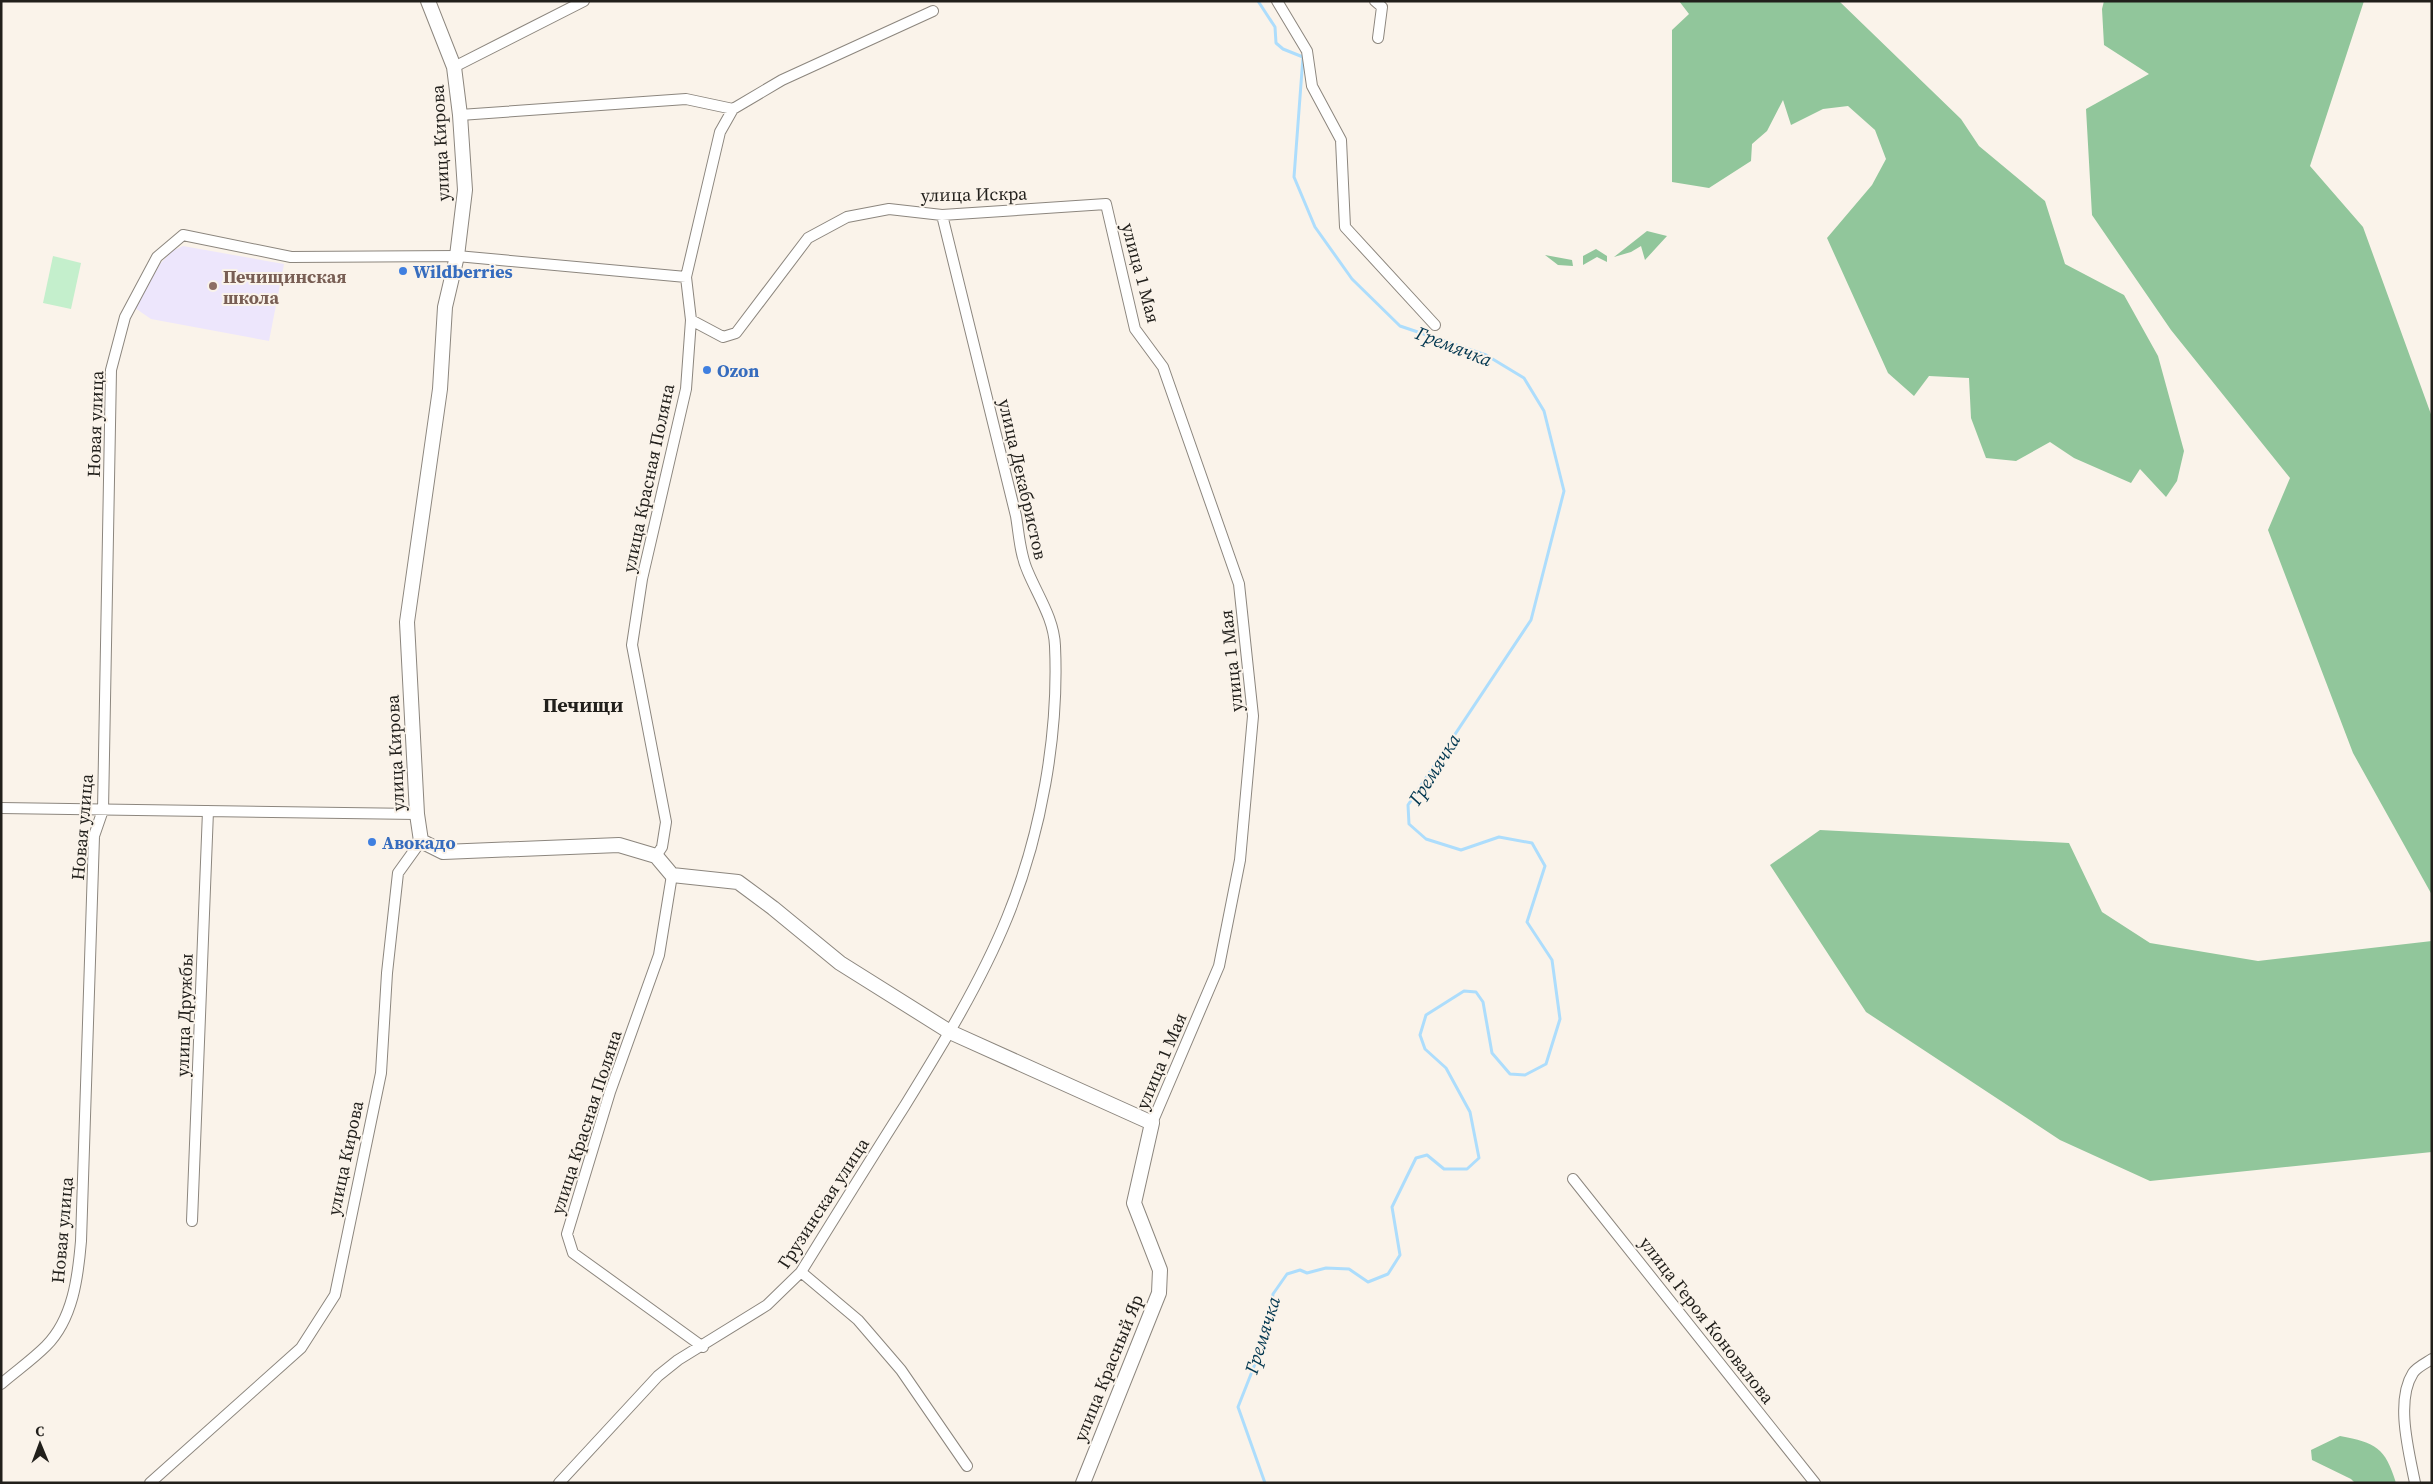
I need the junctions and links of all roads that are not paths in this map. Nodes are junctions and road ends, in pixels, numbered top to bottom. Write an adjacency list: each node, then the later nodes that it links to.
1 (428, 1): 7 (street, улица Кирова)
2 (584, 1): 7 (street)
3 (1277, 1): 15 (street)
4 (1375, 1): 6 (street)
5 (933, 11): 8 (street)
6 (1378, 38)
7 (454, 67): 9 (street, улица Кирова)
8 (734, 109): 9 (street); 13 (street, улица Красная Поляна)
9 (460, 115): 12 (street, улица Кирова)
10 (1106, 204): 11 (street, улица Искра); 24 (street, улица 1 Мая)
11 (942, 215): 14 (street, улица Искра); 23 (street, улица Декабристов)
12 (458, 256): 13 (street); 17 (street, Новая улица); 19 (street, улица Кирова)
13 (686, 277): 14 (street, улица Красная Поляна)
14 (691, 320): 21 (street, улица Красная Поляна)
15 (1435, 325)
16 (1, 808): 17 (street)
17 (103, 810): 18 (street); 30 (street, Новая улица)
18 (208, 812): 19 (street); 26 (street, улица Дружбы)
19 (417, 814): 20 (street, улица Кирова)
20 (421, 842): 21 (street); 32 (street, улица Кирова)
21 (656, 856): 22 (street)
22 (672, 875): 23 (street); 28 (street, улица Красная Поляна)
23 (950, 1032): 24 (street); 27 (street, Грузинская улица)
24 (1152, 1124): 34 (street, улица Красный Яр)
25 (1573, 1179): 35 (street, улица Героя Коновалова)
26 (192, 1221)
27 (801, 1272): 28 (street, Грузинская улица); 31 (street)
28 (703, 1347): 33 (street, Грузинская улица)
29 (2432, 1359): 36 (street)
30 (1, 1384)
31 (967, 1466)
32 (150, 1483)
33 (559, 1483)
34 (1083, 1483)
35 (1815, 1483)
36 (2415, 1483)

